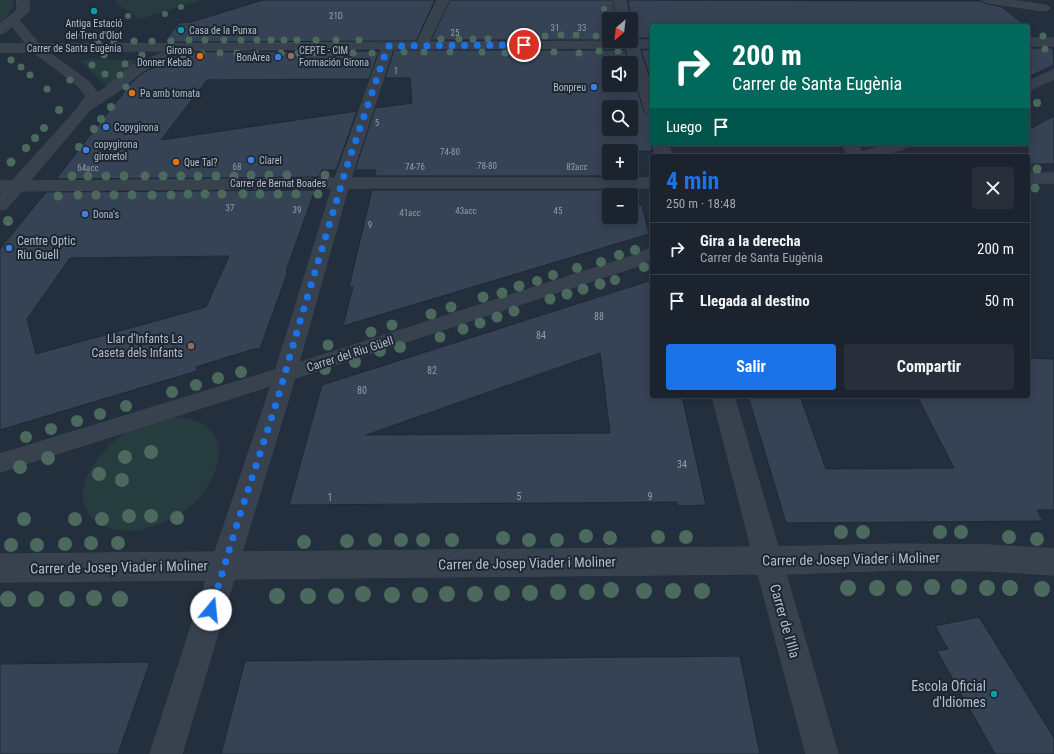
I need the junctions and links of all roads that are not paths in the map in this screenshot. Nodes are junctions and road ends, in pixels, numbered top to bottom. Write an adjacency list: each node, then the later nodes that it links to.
1 (442, 0): 17 (street)
2 (620, 0): 7 (street)
3 (988, 0): 6 (street)
4 (1033, 0): 6 (street)
5 (24, 4): 9 (street)
6 (1044, 8): 8 (street)
7 (623, 12)
8 (1054, 15)
9 (14, 20): 10 (street); 19 (street)
10 (0, 30)
11 (1030, 42): 12 (street)
12 (1054, 42)
13 (602, 43): 17 (street, Carrer de Santa Eugènia)
14 (638, 43): 15 (street, Carrer de Santa Eugènia)
15 (650, 44)
16 (388, 46): 17 (street, Carrer de Santa Eugènia); 20 (street, Carrer de Santa Eugènia); 30 (street)
17 (421, 46)
18 (0, 48): 19 (street, Carrer de Santa Eugènia)
19 (35, 48): 20 (street, Carrer de Santa Eugènia); 25 (street)
20 (188, 48): 25 (street)
21 (633, 48): 24 (street)
22 (1054, 74): 23 (street)
23 (1030, 85)
24 (650, 104)
25 (84, 108): 33 (street)
26 (897, 146): 27 (street)
27 (872, 154)
28 (1030, 178): 29 (street)
29 (1054, 178)
30 (342, 183): 31 (street, Carrer de Bernat Boades); 33 (street, Carrer de Bernat Boades); 36 (street)
31 (650, 183)
32 (0, 186): 33 (street, Carrer de Bernat Boades)
33 (17, 186): 34 (street)
34 (0, 205)
35 (650, 254): 36 (street, Carrer del Riu Güell)
36 (284, 374): 38 (street, Carrer del Riu Güell); 41 (street)
37 (724, 398): 39 (street, Carrer de l'Illa)
38 (0, 463)
39 (768, 560): 40 (street, Carrer de Josep Viader i Moliner); 41 (street, Carrer de Josep Viader i Moliner); 44 (street, Carrer de l'Illa)
40 (1054, 562)
41 (224, 566): 42 (street, Carrer de Josep Viader i Moliner); 43 (street)
42 (0, 568)
43 (166, 754)
44 (822, 754)

